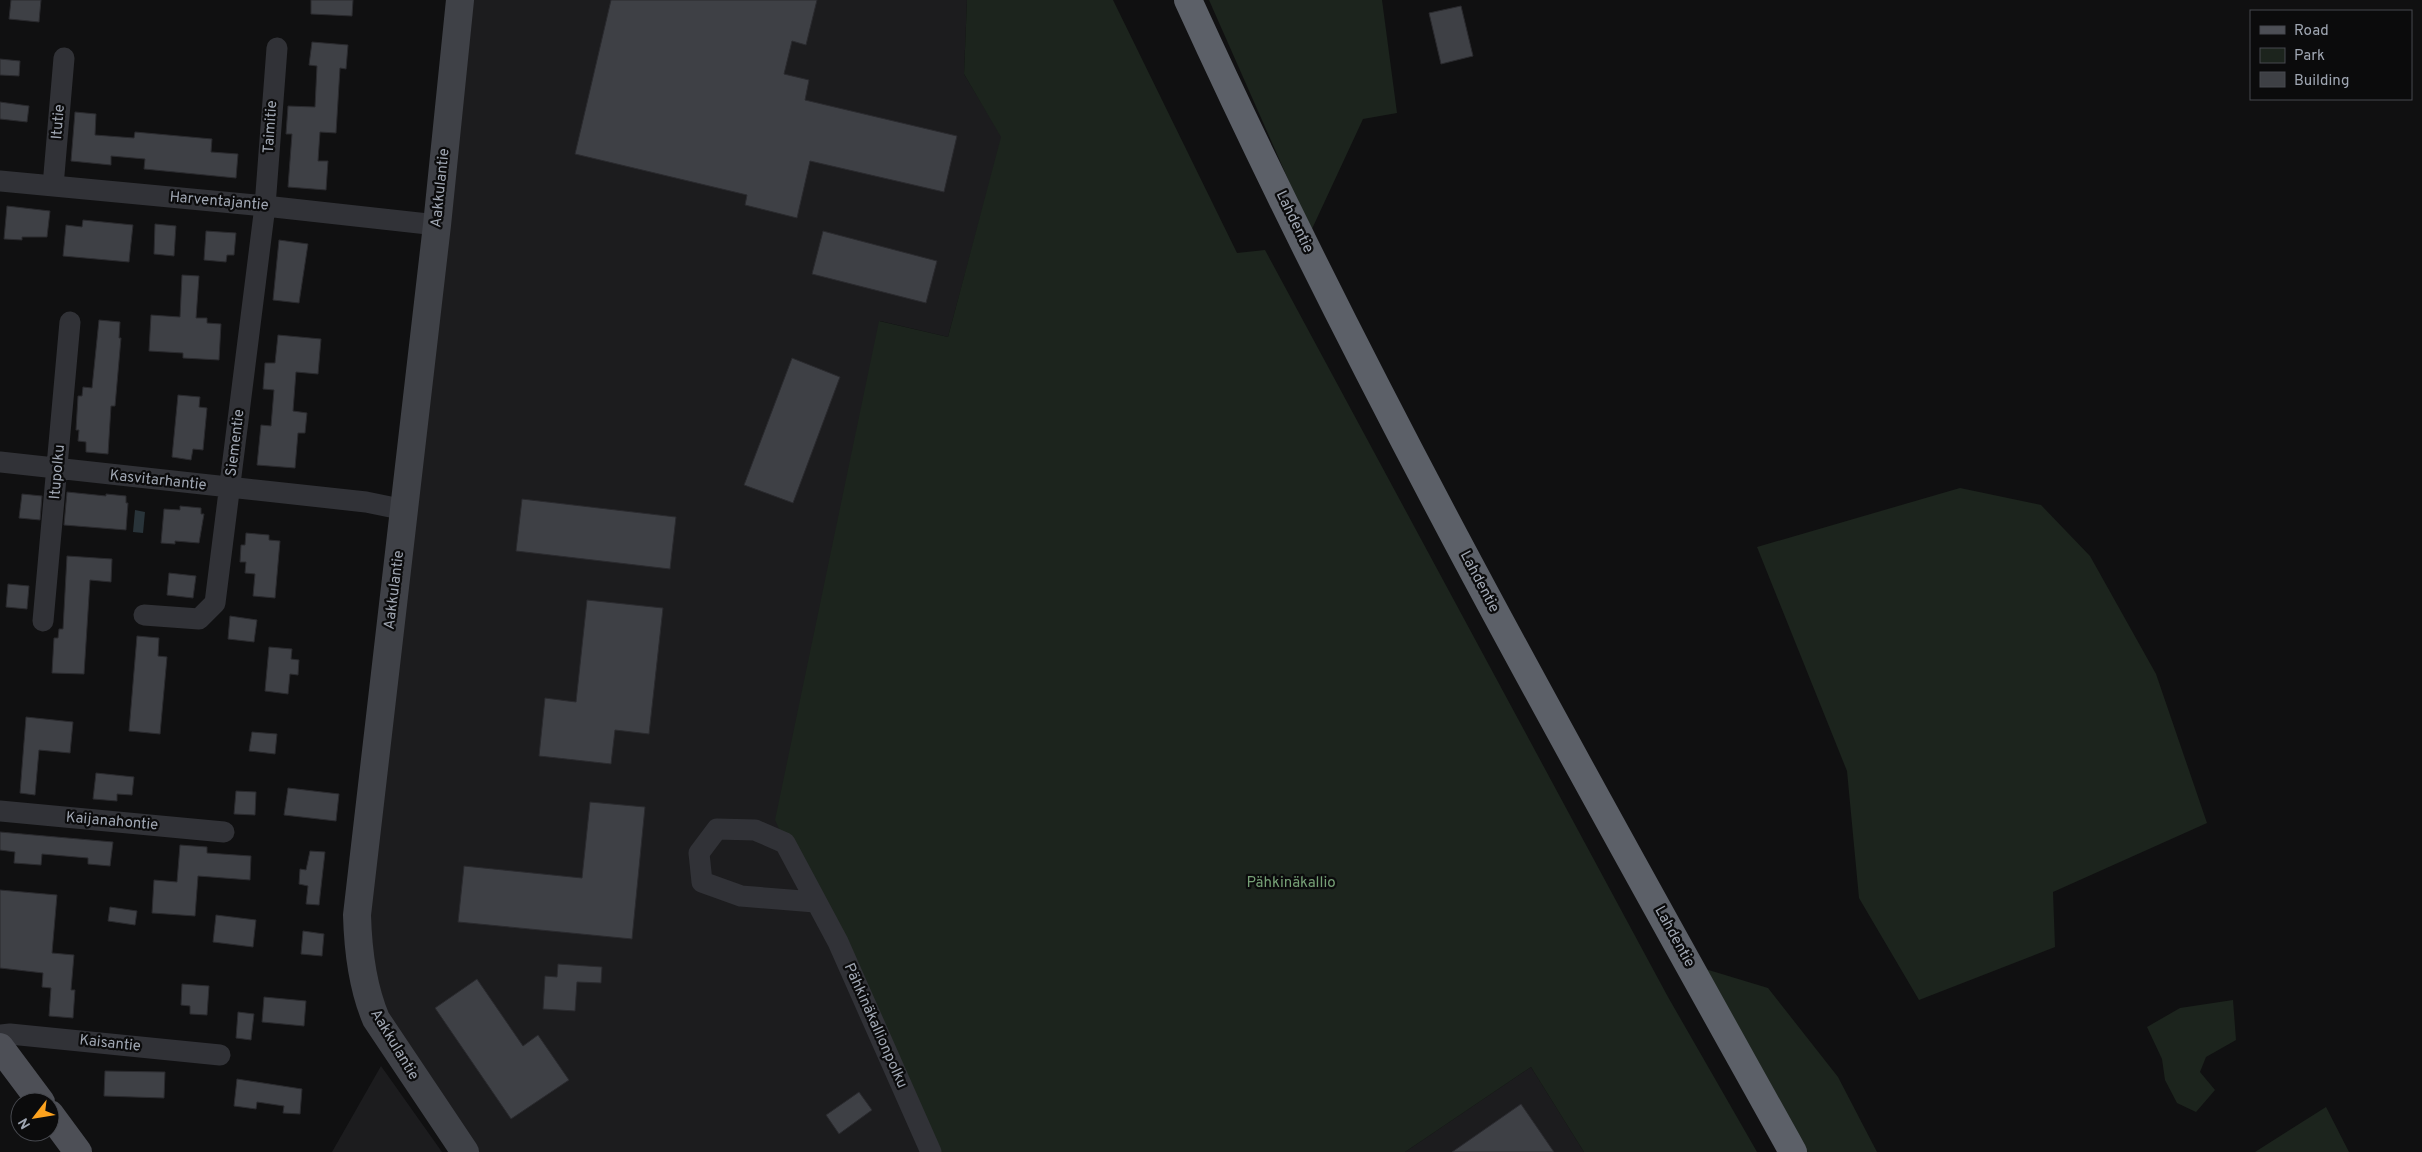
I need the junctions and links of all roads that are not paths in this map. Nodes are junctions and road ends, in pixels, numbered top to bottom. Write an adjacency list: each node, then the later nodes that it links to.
1 (460, 0): 8 (street, Aakkulantie)
2 (1188, 0): 27 (highway, Lahdentie)
3 (277, 48): 7 (street, Taimitie)
4 (64, 58): 6 (street, Itutie)
5 (0, 181): 6 (street, Harventajantie)
6 (53, 186): 7 (street, Harventajantie)
7 (265, 206): 8 (street, Harventajantie); 12 (street, Siementie)
8 (437, 225): 13 (street, Aakkulantie)
9 (70, 322): 11 (street, Itupolku)
10 (0, 462): 11 (street, Kasvitarhantie)
11 (58, 470): 12 (street, Kasvitarhantie); 15 (street, Itupolku)
12 (230, 489): 13 (street, Kasvitarhantie); 14 (street, Siementie)
13 (405, 510): 25 (street, Aakkulantie)
14 (144, 615)
15 (43, 622)
16 (0, 812): 17 (street, Kaijanahontie)
17 (224, 832)
18 (814, 902): 18 (street, Pähkinäkallionpolku); 26 (street, Pähkinäkallionpolku)
19 (0, 1035): 21 (street, Kaisantie)
20 (0, 1047): 22 (main road)
21 (220, 1055)
22 (34, 1092)
23 (60, 1128): 24 (main road)
24 (78, 1152)
25 (466, 1152)
26 (931, 1152)
27 (1793, 1152)

